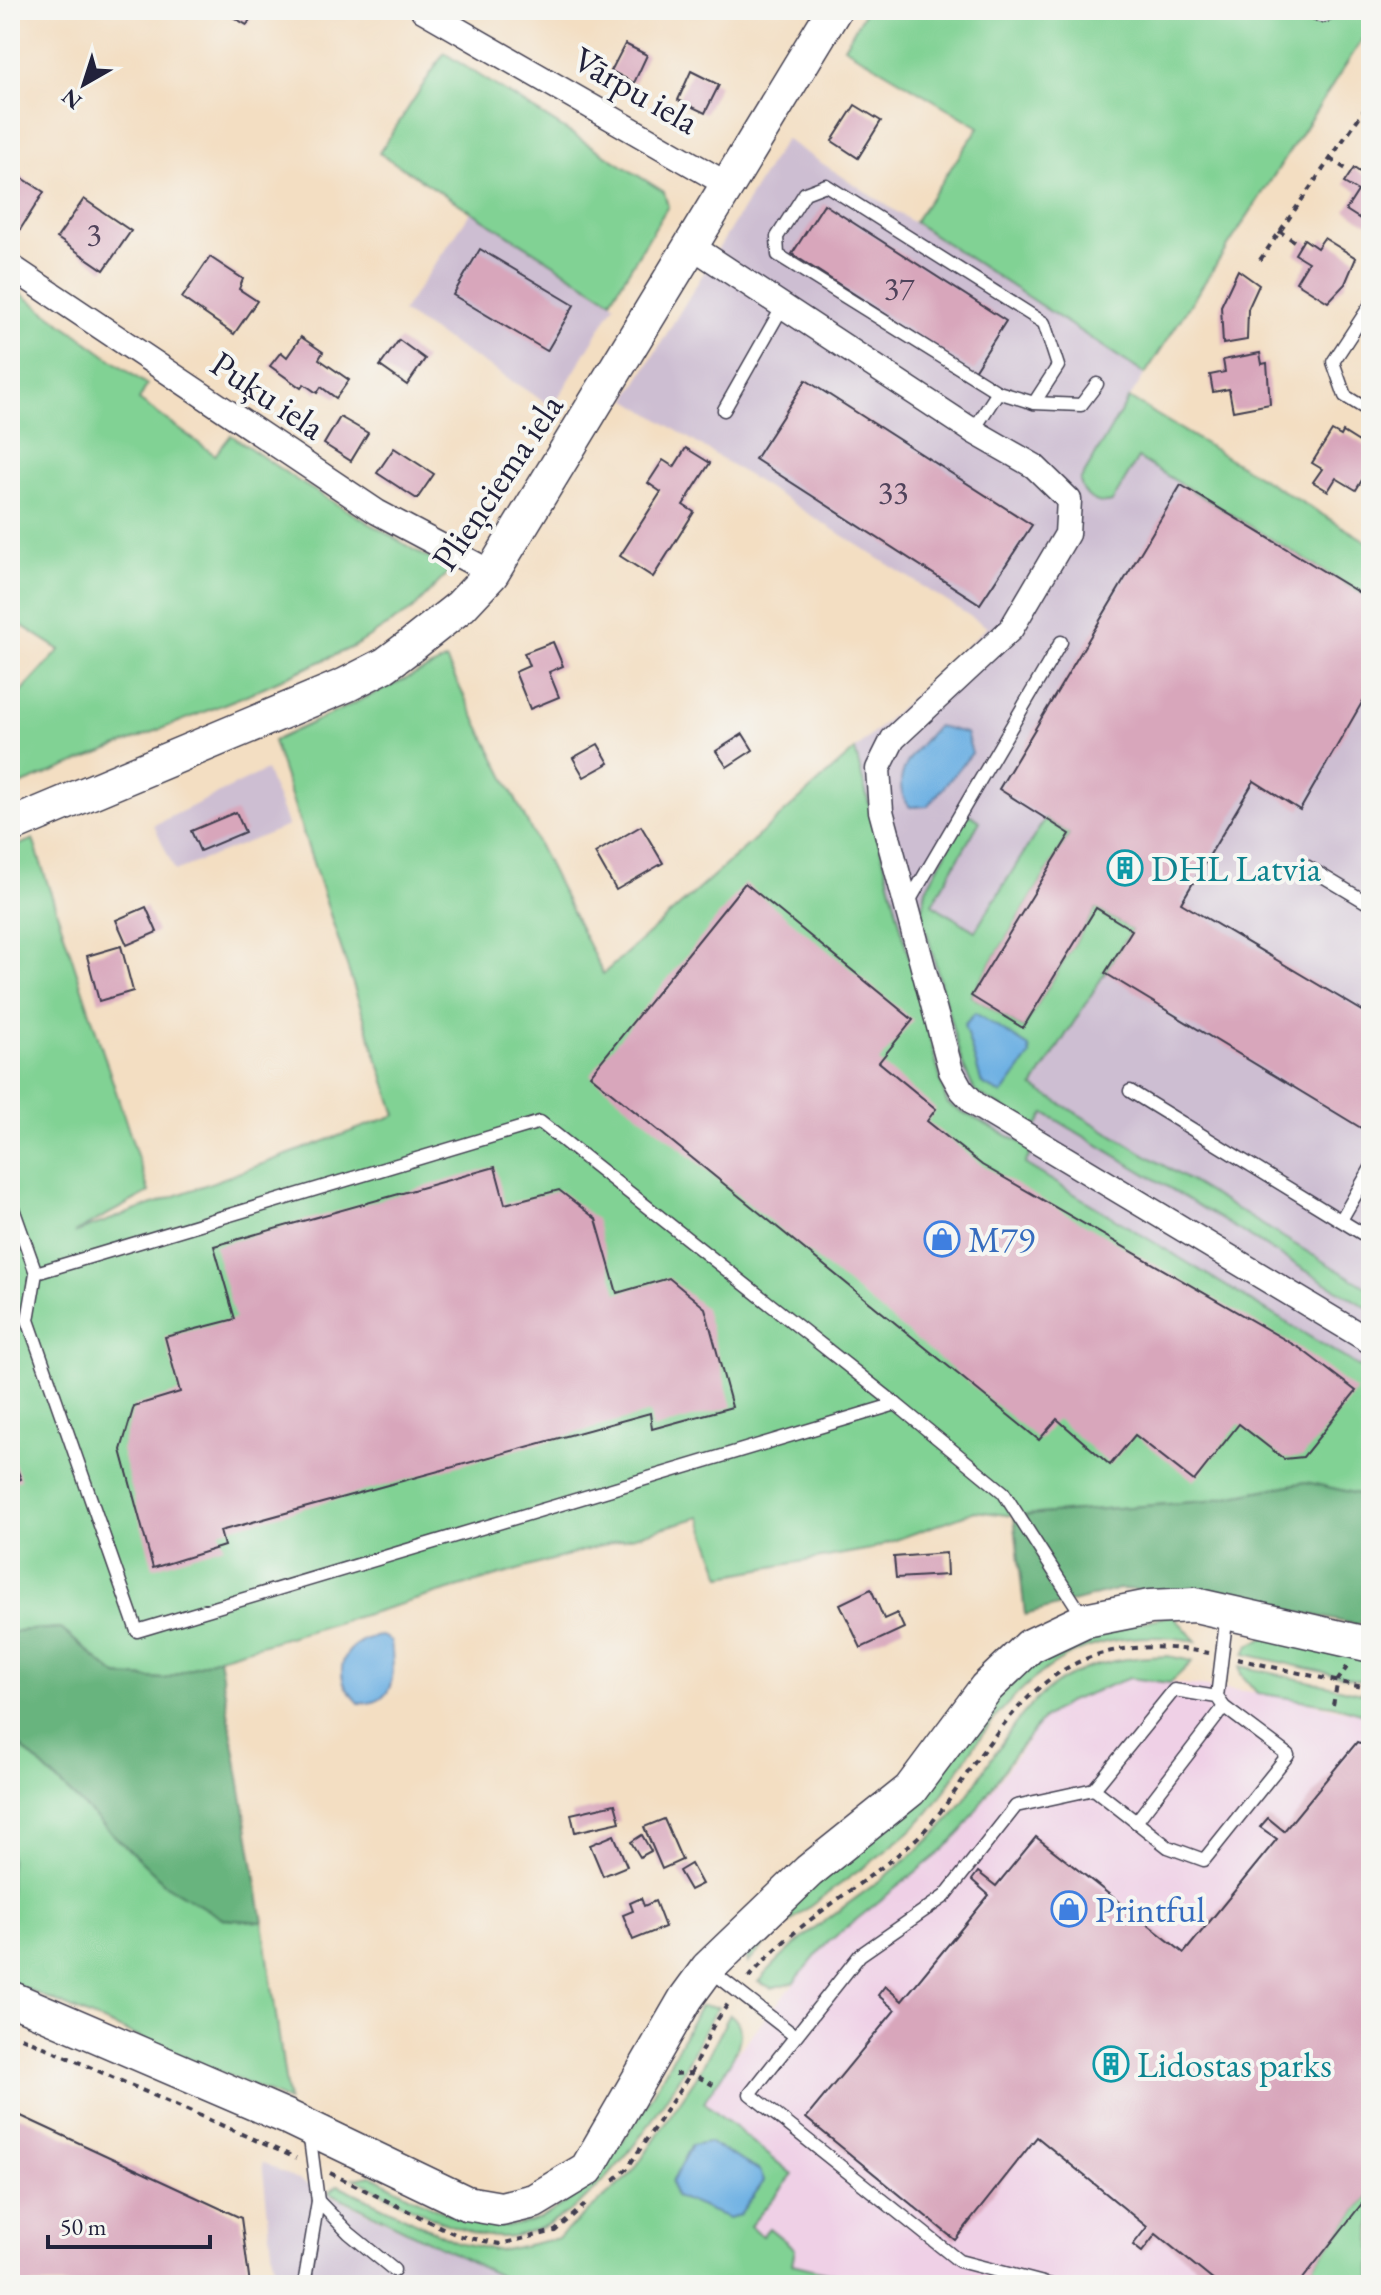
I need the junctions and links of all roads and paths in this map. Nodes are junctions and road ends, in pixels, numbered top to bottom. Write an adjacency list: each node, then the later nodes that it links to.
1 (423, 10): 6 (street, Vārpu iela)
2 (834, 10): 6 (street, Plieņciema iela)
3 (1371, 100): 4 (path)
4 (1330, 159): 5 (path); 7 (path)
5 (1351, 172)
6 (728, 185): 8 (street, Plieņciema iela)
7 (1279, 231): 9 (path); 10 (path)
8 (690, 245): 13 (street); 20 (street, Plieņciema iela)
9 (1300, 245)
10 (1260, 260)
11 (10, 266): 20 (street, Puķu iela)
12 (1371, 304): 18 (lane)
13 (783, 306): 17 (lane); 19 (street)
14 (1097, 384): 16 (lane)
15 (998, 392): 16 (lane); 16 (lane); 19 (lane)
16 (1034, 403)
17 (724, 410)
18 (1371, 412)
19 (973, 431): 25 (street)
20 (492, 573): 22 (street, Plieņciema iela)
21 (1061, 642): 25 (lane)
22 (14, 820)
23 (1306, 866): 24 (lane)
24 (1371, 905)
25 (907, 906): 32 (street)
26 (1130, 1091): 29 (lane)
27 (1371, 1168): 29 (lane)
28 (10, 1200): 31 (lane)
29 (1341, 1220): 30 (lane)
30 (1371, 1239)
31 (36, 1273): 33 (lane); 33 (lane)
32 (1371, 1342)
33 (896, 1404): 35 (lane)
34 (1228, 1610): 35 (street); 36 (street); 37 (lane)
35 (1085, 1620): 41 (street)
36 (1360, 1655): 38 (path)
37 (1221, 1702): 39 (lane); 40 (lane); 40 (lane)
38 (1333, 1705)
39 (1094, 1789): 40 (lane); 43 (lane)
40 (1136, 1822)
41 (708, 1968): 43 (lane); 44 (street)
42 (10, 1998): 44 (street)
43 (795, 2036): 48 (lane)
44 (308, 2128): 45 (lane)
45 (318, 2201): 46 (lane); 47 (lane)
46 (394, 2270)
47 (304, 2285)
48 (1051, 2285)

